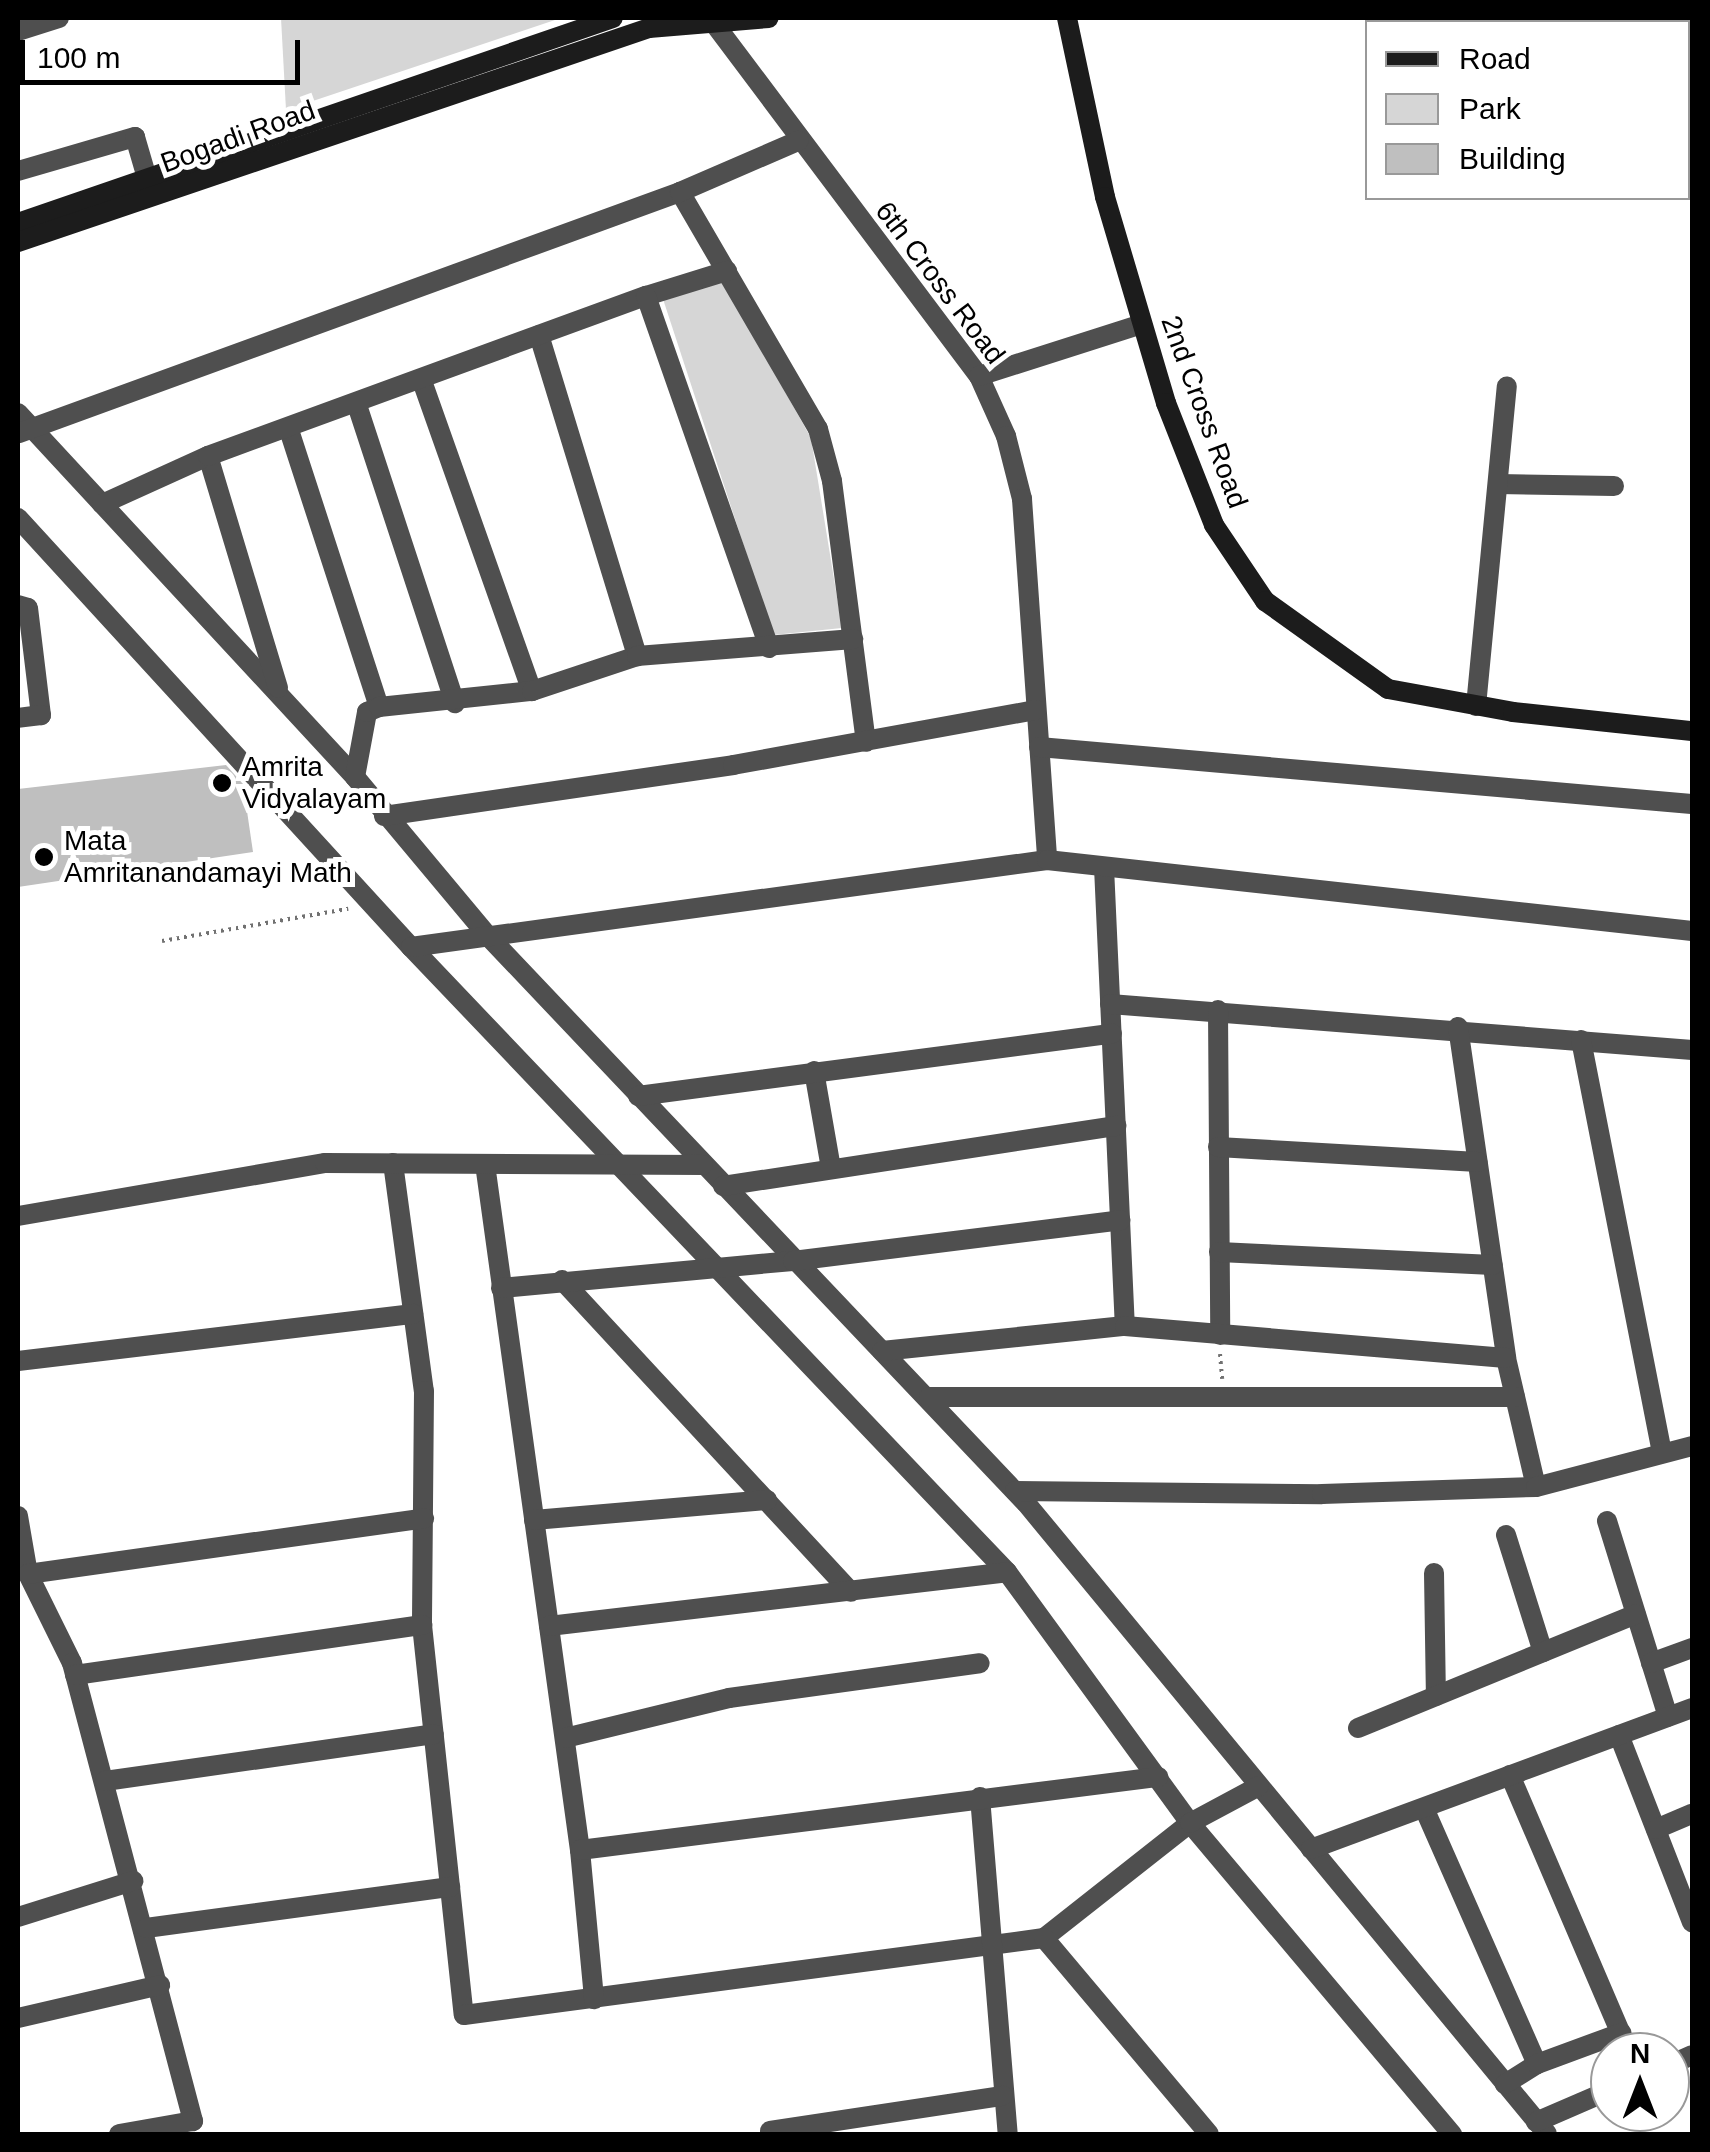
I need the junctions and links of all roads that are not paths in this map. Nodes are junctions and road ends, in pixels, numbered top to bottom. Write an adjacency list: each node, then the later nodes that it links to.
1 (59, 18): 7 (street)
2 (613, 18): 5 (main road, Bogadi Road)
3 (769, 18): 4 (main road, Bogadi Road)
4 (711, 19): 8 (street, 6th Cross Road); 13 (main road, Bogadi Road)
5 (582, 22): 10 (main road, Bogadi Road)
6 (1072, 22): 16 (main road, 2nd Cross Road)
7 (18, 32)
8 (798, 141): 11 (street); 18 (street, 6th Cross Road)
9 (18, 171): 10 (street)
10 (147, 178): 12 (main road, Bogadi Road)
11 (680, 192): 14 (street); 22 (street)
12 (18, 224)
13 (18, 242)
14 (727, 270): 15 (street); 30 (street)
15 (646, 296): 17 (street); 31 (street)
16 (1142, 324): 18 (street); 36 (main road, 2nd Cross Road)
17 (540, 335): 19 (street); 32 (street)
18 (979, 376): 38 (street, 6th Cross Road)
19 (422, 381): 21 (street); 33 (street)
20 (1507, 386): 25 (street)
21 (356, 405): 23 (street); 35 (street)
22 (22, 425): 27 (street)
23 (289, 430): 24 (street); 37 (street)
24 (208, 456): 27 (street); 34 (street)
25 (1498, 484): 26 (street); 36 (street)
26 (1614, 486)
27 (102, 504): 34 (street)
28 (18, 518): 50 (street)
29 (18, 605): 39 (street)
30 (853, 639): 31 (street); 41 (street)
31 (769, 648): 32 (street)
32 (636, 656): 33 (street)
33 (532, 691): 35 (street)
34 (280, 696): 43 (street)
35 (455, 703): 37 (street)
36 (1476, 706): 40 (main road, 2nd Cross Road)
37 (379, 708): 43 (street)
38 (1036, 710): 41 (street); 42 (street, 6th Cross Road)
39 (18, 718)
40 (1692, 730)
41 (866, 742): 45 (street)
42 (1039, 747): 44 (street); 46 (street, 6th Cross Road)
43 (355, 777): 45 (street)
44 (1692, 804)
45 (384, 816): 49 (street)
46 (1048, 860): 47 (street); 49 (street)
47 (1104, 867): 48 (street); 51 (street)
48 (1692, 930)
49 (490, 936): 50 (street); 58 (street)
50 (411, 947): 65 (street)
51 (1110, 1004): 52 (street); 54 (street)
52 (1218, 1010): 53 (street); 60 (street)
53 (1458, 1027): 55 (street); 61 (street)
54 (1112, 1034): 57 (street); 59 (street)
55 (1582, 1040): 56 (street); 85 (street)
56 (1692, 1050)
57 (814, 1071): 58 (street); 66 (street)
58 (638, 1096): 64 (street)
59 (1116, 1126): 66 (street); 69 (street)
60 (1218, 1147): 61 (street); 70 (street)
61 (1478, 1162): 73 (street)
62 (393, 1164): 63 (street); 68 (street); 76 (street)
63 (485, 1164): 65 (street); 75 (street)
64 (703, 1165): 65 (street); 67 (street)
65 (626, 1168): 72 (street)
66 (831, 1168): 67 (street)
67 (723, 1186): 71 (street)
68 (18, 1216)
69 (1120, 1220): 71 (street); 77 (street)
70 (1219, 1252): 73 (street); 78 (street)
71 (793, 1261): 72 (street); 79 (street)
72 (714, 1265): 74 (street); 94 (street)
73 (1492, 1265): 80 (street)
74 (562, 1280): 75 (street); 88 (street)
75 (501, 1288): 91 (street)
76 (414, 1314): 81 (street); 90 (street)
77 (1125, 1326): 78 (street); 79 (street)
78 (1220, 1334): 80 (street)
79 (882, 1351): 82 (street)
80 (1506, 1358): 83 (street)
81 (18, 1361)
82 (929, 1397): 83 (street); 87 (street)
83 (1515, 1397): 86 (street)
84 (1692, 1446): 85 (street)
85 (1662, 1453): 86 (street)
86 (1536, 1487): 87 (street)
87 (1015, 1491): 116 (street)
88 (767, 1500): 91 (street); 97 (street)
89 (18, 1516): 96 (street)
90 (424, 1518): 96 (street); 99 (street)
91 (534, 1520): 100 (street)
92 (1608, 1521): 98 (street)
93 (1506, 1536): 102 (street)
94 (1007, 1572): 97 (street); 114 (street)
95 (1434, 1573): 106 (street)
96 (28, 1574): 105 (street)
97 (850, 1592): 100 (street)
98 (1636, 1614): 102 (street); 104 (street)
99 (422, 1624): 105 (street); 110 (street)
100 (549, 1626): 112 (street)
101 (1692, 1648): 104 (street)
102 (1543, 1652): 106 (street)
103 (980, 1663): 112 (street)
104 (1651, 1663): 108 (street)
105 (75, 1676): 115 (street)
106 (1436, 1696): 109 (street)
107 (1692, 1708): 108 (street)
108 (1668, 1717): 111 (street)
109 (1358, 1728)
110 (434, 1734): 115 (street); 125 (street)
111 (1619, 1735): 113 (street); 121 (street)
112 (565, 1738): 123 (street)
113 (1510, 1776): 118 (street); 135 (street)
114 (1158, 1777): 117 (street); 120 (street)
115 (105, 1781): 124 (street)
116 (1259, 1786): 120 (street); 122 (street)
117 (980, 1798): 123 (street); 131 (street)
118 (1424, 1808): 122 (street); 137 (street)
119 (1692, 1814): 121 (street)
120 (1190, 1823): 130 (street); 146 (street)
121 (1656, 1829): 126 (street)
122 (1311, 1849): 138 (street)
123 (580, 1850): 133 (street)
124 (133, 1881): 127 (street); 129 (street)
125 (450, 1887): 129 (street); 133 (street)
126 (1687, 1894): 128 (street)
127 (18, 1916)
128 (1692, 1922)
129 (146, 1928): 132 (street)
130 (1044, 1938): 131 (street); 145 (street)
131 (988, 1946): 133 (street); 139 (street)
132 (160, 1985): 134 (street); 143 (street)
133 (594, 1999)
134 (18, 2018)
135 (1621, 2032)
136 (1590, 2051): 137 (street)
137 (1536, 2064): 138 (street)
138 (1504, 2084): 141 (street)
139 (1002, 2096): 142 (street); 144 (street)
140 (1590, 2101): 141 (street)
141 (1541, 2128)
142 (770, 2131)
143 (120, 2134)
144 (1008, 2134)
145 (1208, 2134)
146 (1452, 2134)

